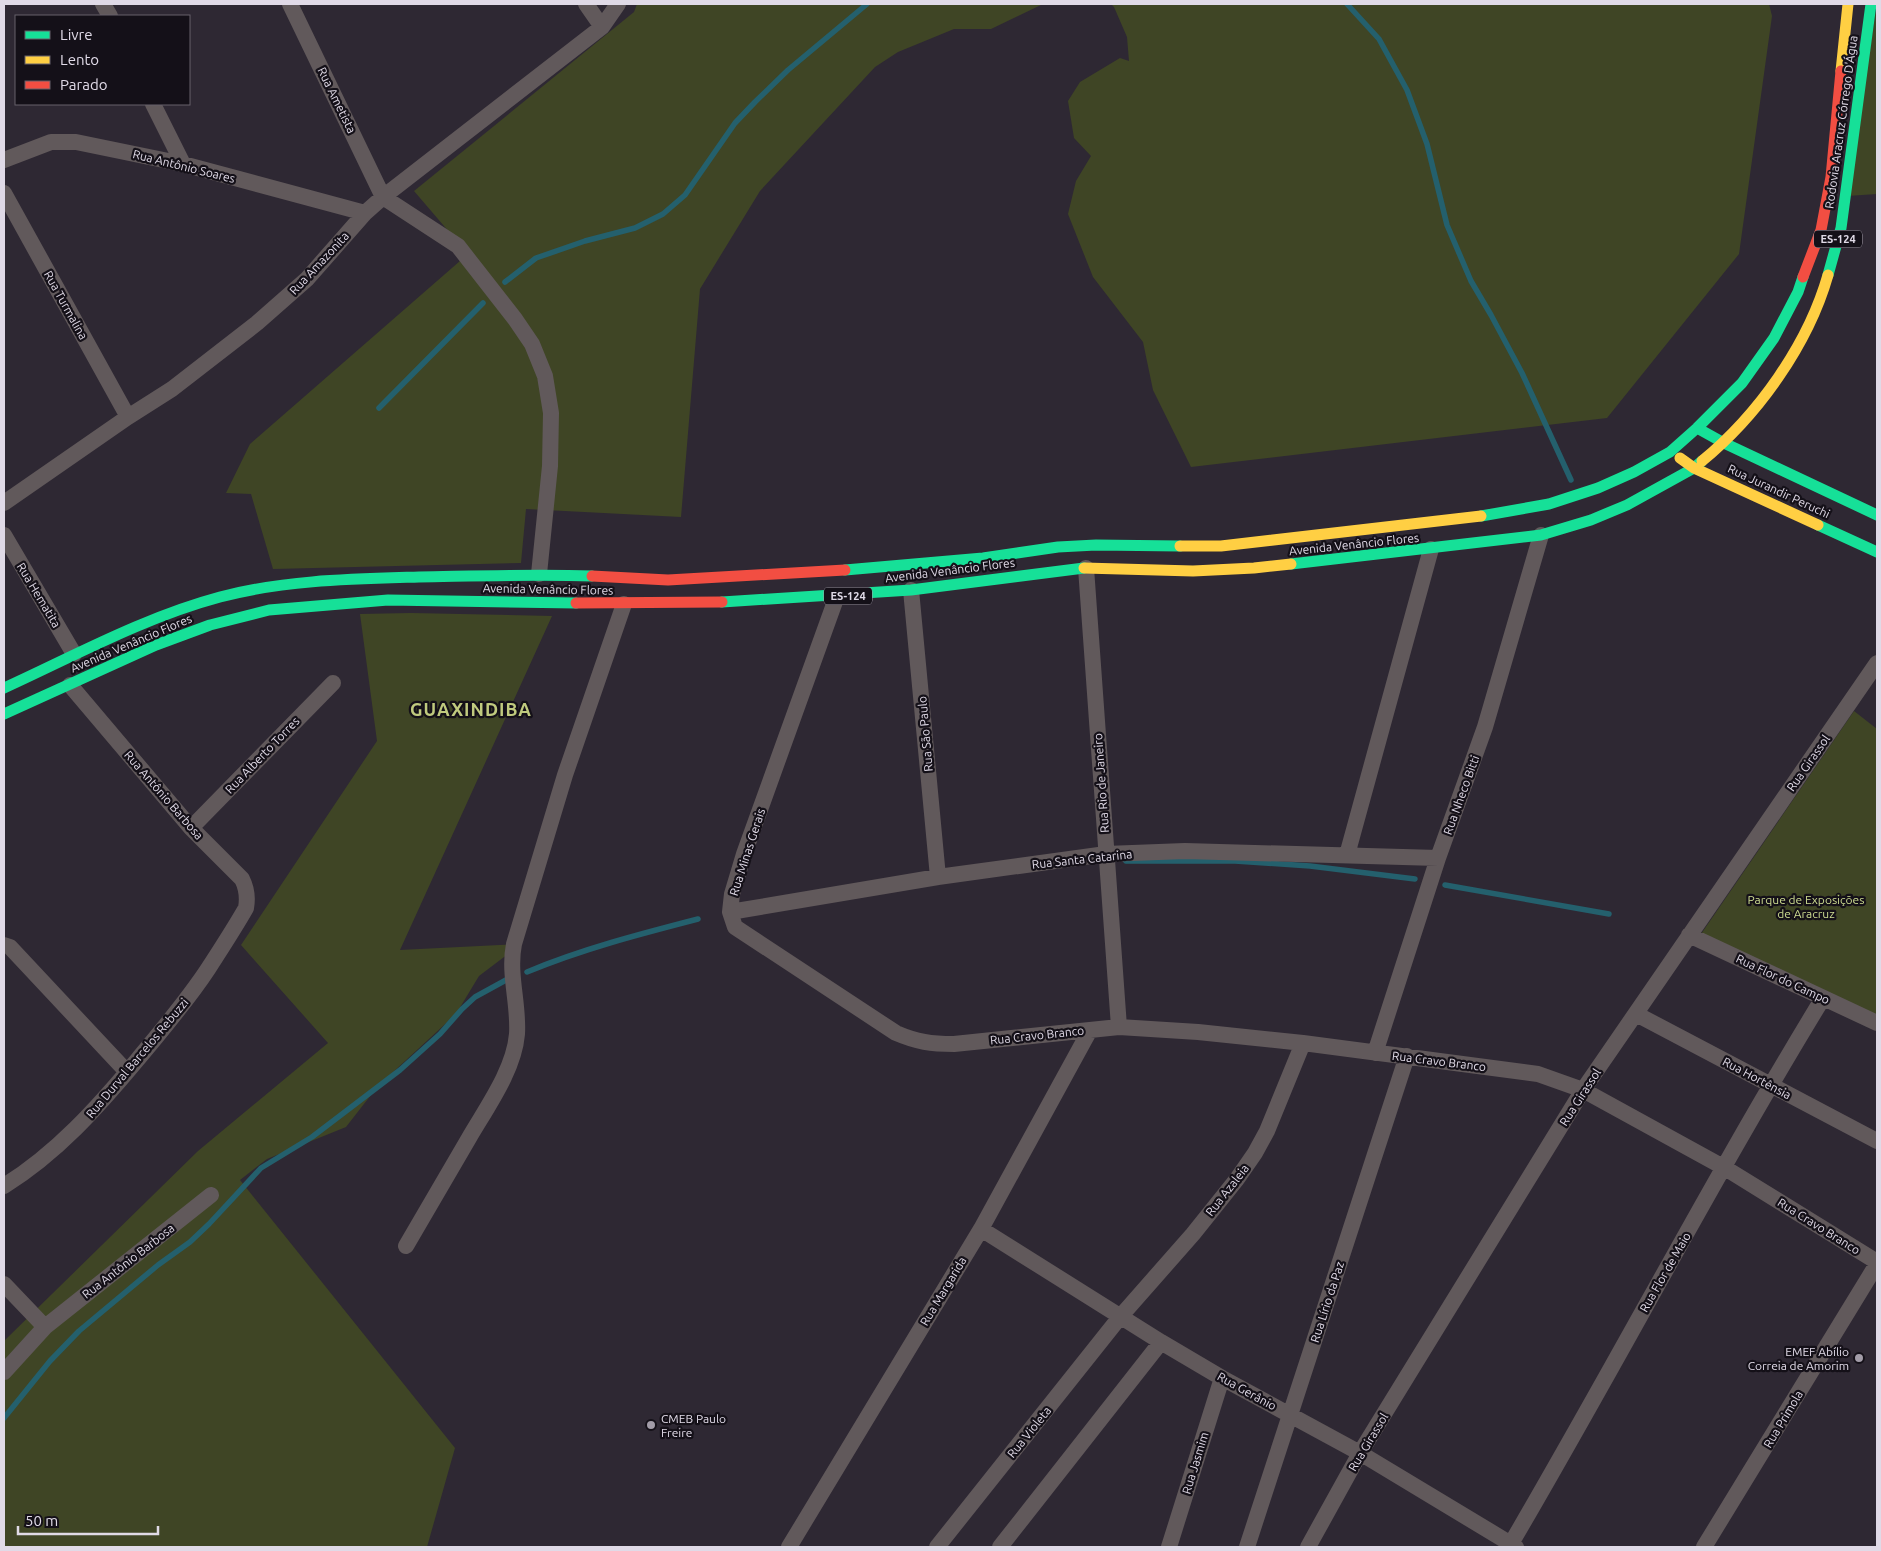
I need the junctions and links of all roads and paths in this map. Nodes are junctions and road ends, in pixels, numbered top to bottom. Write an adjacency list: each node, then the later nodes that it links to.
1 (290, 4): 11 (street, Rua Ametista)
2 (586, 4): 6 (street)
3 (618, 4): 6 (street, Rua Amazonita)
4 (1848, 4): 14 (main road, Rodovia Aracruz Córrego D'Água / ES-124)
5 (1871, 4): 15 (main road, Rodovia Aracruz Córrego D'Água / ES-124)
6 (602, 27): 11 (street, Rua Amazonita)
7 (154, 105): 9 (street)
8 (4, 160): 9 (street, Rua Antônio Soares)
9 (183, 164): 12 (street, Rua Antônio Soares)
10 (4, 193): 13 (street, Rua Turmalina)
11 (383, 197): 12 (street, Rua Amazonita); 25 (street)
12 (365, 213): 13 (street, Rua Amazonita)
13 (128, 417): 18 (street, Rua Amazonita)
14 (1697, 428): 15 (main road, Rua Jurandir Peruchi); 16 (main road, Rodovia Aracruz Córrego D'Água / ES-124)
15 (1724, 444): 17 (main road, Rodovia Aracruz Córrego D'Água / ES-124); 19 (main road, Rua Jurandir Peruchi)
16 (1670, 452): 17 (main road, Rua Jurandir Peruchi); 25 (main road, Avenida Venâncio Flores / ES-124)
17 (1694, 468): 21 (main road, Avenida Venâncio Flores / ES-124); 23 (main road, Rua Jurandir Peruchi)
18 (4, 503)
19 (1877, 515)
20 (4, 535): 29 (street, Rua Hematita)
21 (1541, 535): 22 (main road, Avenida Venâncio Flores / ES-124); 38 (street, Rua Nheco Bitti)
22 (1431, 549): 24 (main road, Avenida Venâncio Flores / ES-124); 37 (street)
23 (1877, 552)
24 (1086, 568): 26 (main road, Avenida Venâncio Flores / ES-124); 36 (street, Rua Rio de Janeiro)
25 (539, 574): 29 (main road, Avenida Venâncio Flores / ES-124)
26 (911, 590): 27 (main road, Avenida Venâncio Flores / ES-124); 39 (street, Rua São Paulo)
27 (838, 596): 28 (main road, Avenida Venâncio Flores / ES-124); 41 (street, Rua Minas Gerais)
28 (624, 604): 32 (main road, Avenida Venâncio Flores / ES-124); 61 (street)
29 (74, 654): 33 (main road, Avenida Venâncio Flores / ES-124)
30 (1877, 663): 42 (street, Rua Girassol)
31 (333, 682): 35 (street, Rua Alberto Torres)
32 (70, 685): 34 (main road, Avenida Venâncio Flores / ES-124); 35 (street, Rua Antônio Barbosa)
33 (4, 688)
34 (4, 714)
35 (191, 828): 40 (street, Rua Antônio Barbosa)
36 (1106, 854): 37 (street, Rua Santa Catarina); 39 (street, Rua Santa Catarina); 47 (street, Rua Rio de Janeiro)
37 (1347, 855): 38 (street, Rua Santa Catarina)
38 (1438, 858): 51 (street, Rua Nheco Bitti)
39 (938, 877): 41 (street, Rua Santa Catarina)
40 (246, 908): 53 (street, Rua Durval Barcelos Rebuzzi)
41 (730, 912): 50 (street, Rua Minas Gerais)
42 (1689, 934): 44 (street, Rua Flor do Campo); 45 (street, Rua Girassol)
43 (7, 946): 53 (street)
44 (1823, 998): 46 (street, Rua Flor do Campo); 54 (street, Rua Flor de Maio)
45 (1636, 1014): 54 (street, Rua Hortênsia); 55 (street, Rua Girassol)
46 (1877, 1023)
47 (1119, 1027): 48 (street, Rua Cravo Branco); 49 (street, Rua Cravo Branco)
48 (1090, 1030): 50 (street, Rua Cravo Branco); 60 (street, Rua Margarida)
49 (1303, 1043): 51 (street, Rua Cravo Branco); 64 (street, Rua Azaleia)
50 (954, 1044)
51 (1375, 1053): 52 (street, Rua Cravo Branco)
52 (1407, 1056): 55 (street, Rua Cravo Branco); 69 (street, Rua Lírio da Paz)
53 (127, 1072): 58 (street, Rua Durval Barcelos Rebuzzi)
54 (1770, 1085): 56 (street, Rua Hortênsia); 57 (street, Rua Flor de Maio)
55 (1583, 1090): 57 (street, Rua Cravo Branco); 70 (street, Rua Girassol)
56 (1877, 1141)
57 (1725, 1168): 62 (street, Rua Cravo Branco); 71 (street, Rua Flor de Maio)
58 (4, 1186)
59 (211, 1195): 65 (street, Rua Antônio Barbosa)
60 (981, 1229): 64 (street, Rua Gerânio); 72 (street, Rua Margarida)
61 (406, 1246)
62 (1877, 1263): 78 (street, Rua Primola)
63 (4, 1284): 65 (street)
64 (1120, 1317): 66 (street, Rua Gerânio); 73 (street, Rua Violeta)
65 (45, 1327): 67 (street, Rua Antônio Barbosa)
66 (1161, 1342): 68 (street, Rua Gerânio); 74 (street)
67 (4, 1372)
68 (1222, 1378): 69 (street, Rua Gerânio); 75 (street, Rua Jasmim)
69 (1290, 1414): 70 (street, Rua Gerânio); 76 (street, Rua Lírio da Paz)
70 (1360, 1453): 71 (street, Rua Gerânio); 77 (street, Rua Girassol)
71 (1512, 1546)
72 (789, 1547)
73 (937, 1547)
74 (1000, 1547)
75 (1169, 1547)
76 (1247, 1547)
77 (1308, 1547)
78 (1704, 1547)

